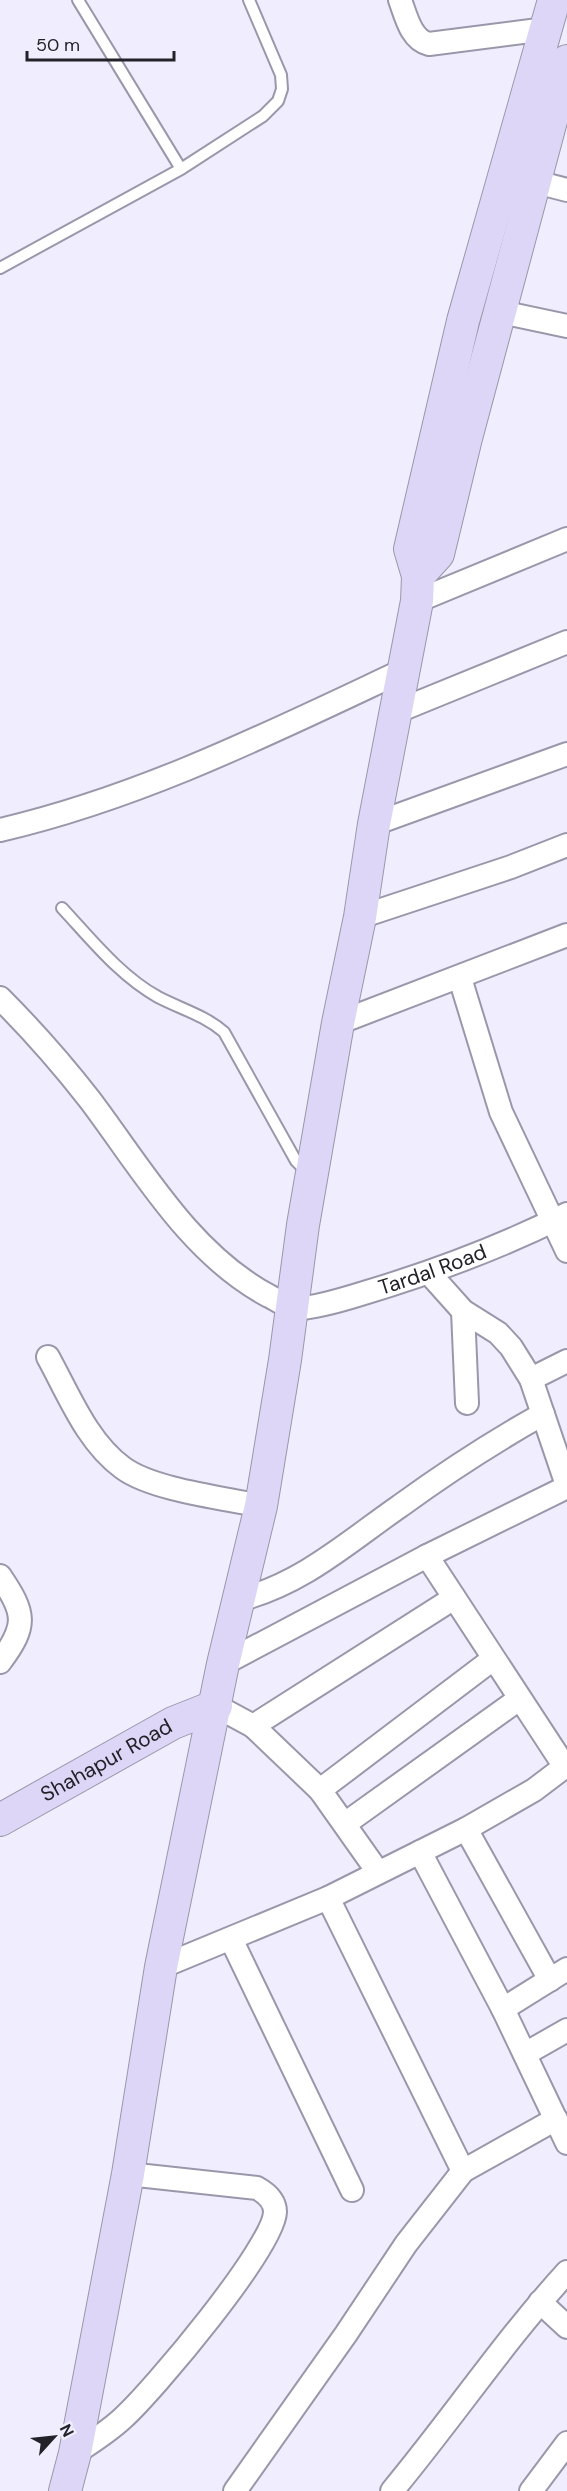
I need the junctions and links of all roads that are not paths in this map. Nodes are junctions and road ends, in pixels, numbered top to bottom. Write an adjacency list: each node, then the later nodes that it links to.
1 (78, 0): 9 (lane)
2 (249, 0): 9 (lane)
3 (400, 0): 6 (street)
4 (421, 0): 6 (street)
5 (550, 15): 6 (street); 16 (main road)
6 (409, 25)
7 (567, 61): 8 (main road)
8 (558, 131): 10 (main road)
9 (181, 169): 12 (lane)
10 (536, 182): 11 (street); 13 (main road)
11 (567, 190)
12 (0, 268)
13 (501, 312): 14 (street); 16 (main road)
14 (567, 326)
15 (567, 539): 16 (street)
16 (418, 588): 18 (main road)
17 (567, 642): 19 (street)
18 (402, 671): 19 (main road); 22 (street)
19 (398, 711): 21 (main road)
20 (567, 754): 21 (street)
21 (374, 824): 25 (main road)
22 (0, 830)
23 (567, 845): 25 (street)
24 (62, 908): 30 (lane)
25 (360, 917): 29 (main road)
26 (567, 935): 27 (street)
27 (460, 978): 29 (street); 31 (street)
28 (0, 998): 34 (street)
29 (338, 1023): 30 (main road)
30 (312, 1177): 34 (main road)
31 (560, 1218): 32 (street); 33 (street, Tardal Road)
32 (567, 1251)
33 (429, 1273): 34 (street, Tardal Road); 35 (street)
34 (293, 1308): 42 (main road)
35 (463, 1311): 38 (street); 39 (street)
36 (48, 1357): 42 (street)
37 (567, 1361): 38 (street)
38 (531, 1379): 40 (street)
39 (467, 1403)
40 (543, 1414): 41 (street); 46 (street)
41 (567, 1486): 43 (street)
42 (261, 1506): 46 (main road)
43 (427, 1556): 45 (street); 49 (street)
44 (0, 1576): 48 (street)
45 (453, 1598): 47 (street); 52 (street)
46 (238, 1600): 49 (main road)
47 (494, 1659): 50 (street); 54 (street)
48 (0, 1662)
49 (223, 1664): 51 (main road)
50 (519, 1699): 53 (street); 56 (street)
51 (216, 1706): 52 (street); 55 (main road, Shahapur Road); 62 (main road)
52 (253, 1726): 54 (street)
53 (566, 1766): 57 (street)
54 (320, 1790): 56 (street)
55 (0, 1820)
56 (346, 1823): 59 (street)
57 (466, 1829): 58 (street); 63 (street)
58 (420, 1852): 59 (street); 64 (street)
59 (378, 1872): 60 (street)
60 (328, 1898): 61 (street); 69 (street)
61 (231, 1939): 62 (street); 71 (street)
62 (160, 1967): 70 (main road)
63 (558, 1975): 64 (street)
64 (503, 2009): 66 (street)
65 (567, 2030): 66 (street)
66 (525, 2054): 67 (street)
67 (556, 2120): 68 (street); 69 (street)
68 (567, 2143)
69 (463, 2171): 79 (street)
70 (128, 2174): 76 (main road); 76 (street)
71 (352, 2190)
72 (567, 2272): 73 (street)
73 (540, 2302): 74 (street); 80 (street)
74 (567, 2327)
75 (567, 2443): 77 (street)
76 (75, 2453): 78 (main road)
77 (540, 2488)
78 (65, 2491)
79 (235, 2491)
80 (392, 2491)

